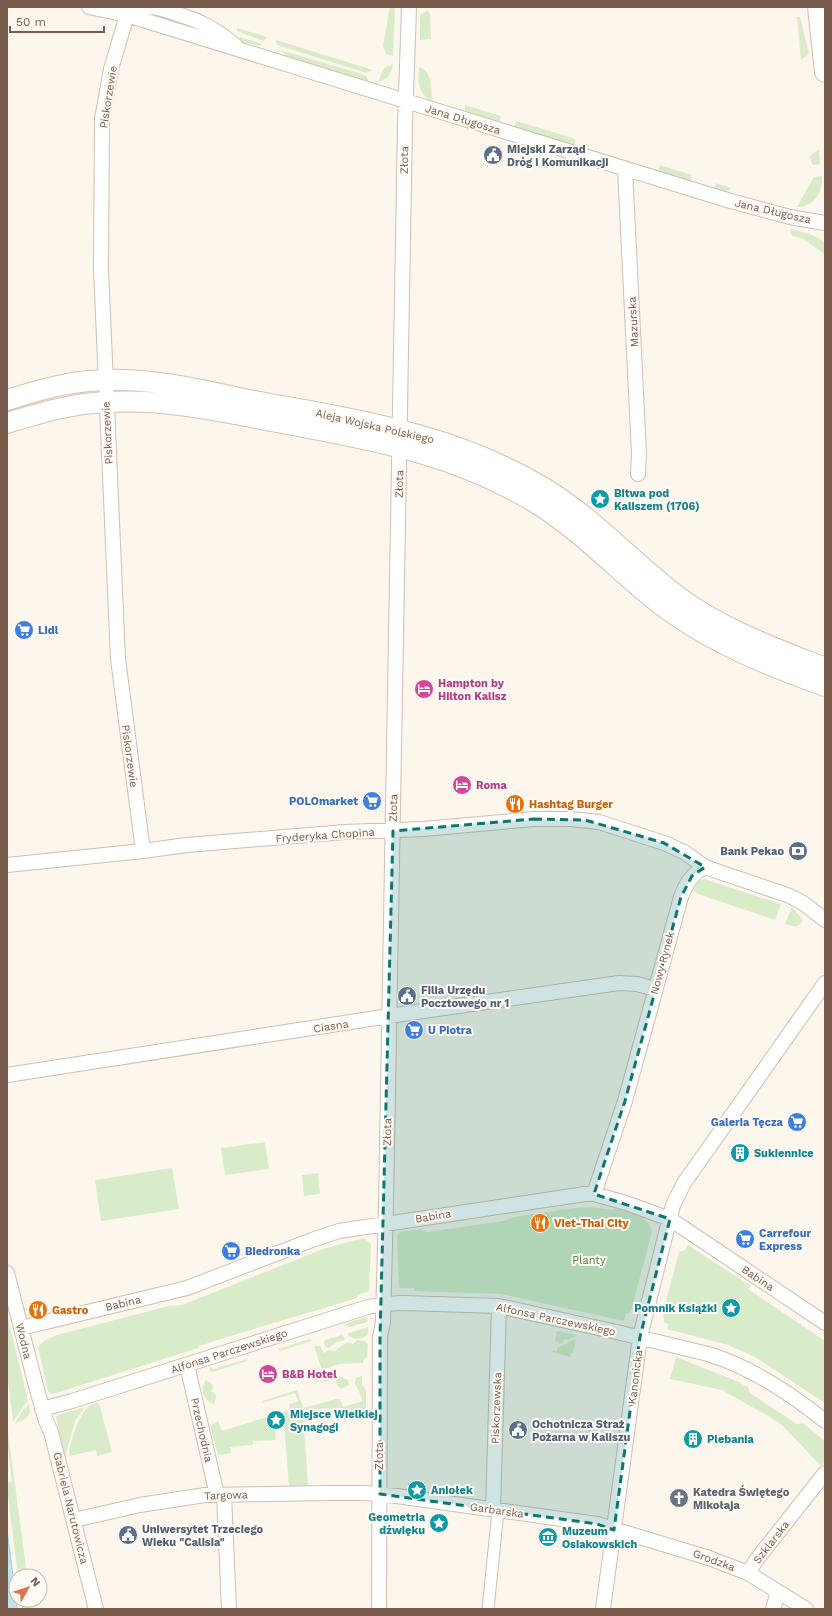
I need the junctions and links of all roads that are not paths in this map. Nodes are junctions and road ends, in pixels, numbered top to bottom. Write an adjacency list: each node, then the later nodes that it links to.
1 (89, 7): 4 (street, Jana Długosza)
2 (410, 7): 6 (street, Złota)
3 (818, 7): 5 (main road)
4 (127, 15): 6 (street, Jana Długosza); 9 (street, Piskorzewie)
5 (825, 72)
6 (405, 101): 7 (street, Jana Długosza); 13 (street, Złota)
7 (624, 169): 8 (street, Jana Długosza); 14 (street, Mazurska)
8 (825, 223)
9 (105, 380): 10 (main road, Aleja Wojska Polskiego); 11 (street, Piskorzewie); 13 (main road, Aleja Wojska Polskiego)
10 (7, 400)
11 (106, 402): 12 (main road, Aleja Wojska Polskiego); 13 (main road, Aleja Wojska Polskiego); 18 (street, Piskorzewie)
12 (7, 423)
13 (399, 438): 15 (main road, Aleja Wojska Polskiego); 16 (main road, Aleja Wojska Polskiego); 17 (street, Złota)
14 (638, 474)
15 (825, 668)
16 (825, 686)
17 (393, 830): 18 (street, Fryderyka Chopina); 20 (street, Fryderyka Chopina); 24 (street, Złota)
18 (143, 851): 19 (street, Fryderyka Chopina)
19 (7, 865)
20 (705, 867): 21 (street); 23 (street, Nowy Rynek)
21 (822, 915)
22 (825, 983): 27 (street)
23 (655, 989): 24 (street, Ciasna); 26 (street, Nowy Rynek)
24 (389, 1016): 25 (street, Ciasna); 28 (street, Złota)
25 (7, 1075)
26 (594, 1194): 27 (street, Babina); 28 (street, Babina)
27 (670, 1219): 32 (street, Babina); 34 (street, Kanonicka)
28 (386, 1223): 30 (street, Złota); 33 (street, Babina)
29 (7, 1273): 33 (street, Wodna)
30 (383, 1304): 31 (street, Alfonsa Parczewskiego); 35 (street, Alfonsa Parczewskiego); 39 (street, Złota)
31 (499, 1306): 34 (street, Alfonsa Parczewskiego); 41 (street, Piskorzewska)
32 (825, 1323)
33 (21, 1328): 36 (street, Wodna)
34 (640, 1337): 37 (street, Alfonsa Parczewskiego); 43 (street, Kanonicka)
35 (187, 1365): 36 (street, Alfonsa Parczewskiego); 40 (street, Przechodnia)
36 (42, 1409): 42 (street, Gabriela Narutowicza)
37 (825, 1421)
38 (825, 1473): 44 (street, Szklarska)
39 (380, 1494): 40 (street, Targowa); 41 (street, Garbarska); 48 (street, Złota)
40 (221, 1495): 42 (street, Targowa); 47 (street, Przechodnia)
41 (495, 1510): 43 (street, Garbarska); 49 (street, Piskorzewska)
42 (74, 1520): 46 (street, Gabriela Narutowicza)
43 (614, 1530): 44 (street, Grodzka); 50 (street, Kanonicka)
44 (748, 1573): 45 (street, Grodzka)
45 (778, 1592): 51 (street); 52 (street, Grodzka)
46 (96, 1609)
47 (229, 1609)
48 (379, 1609)
49 (488, 1609)
50 (602, 1609)
51 (773, 1609)
52 (806, 1609)

